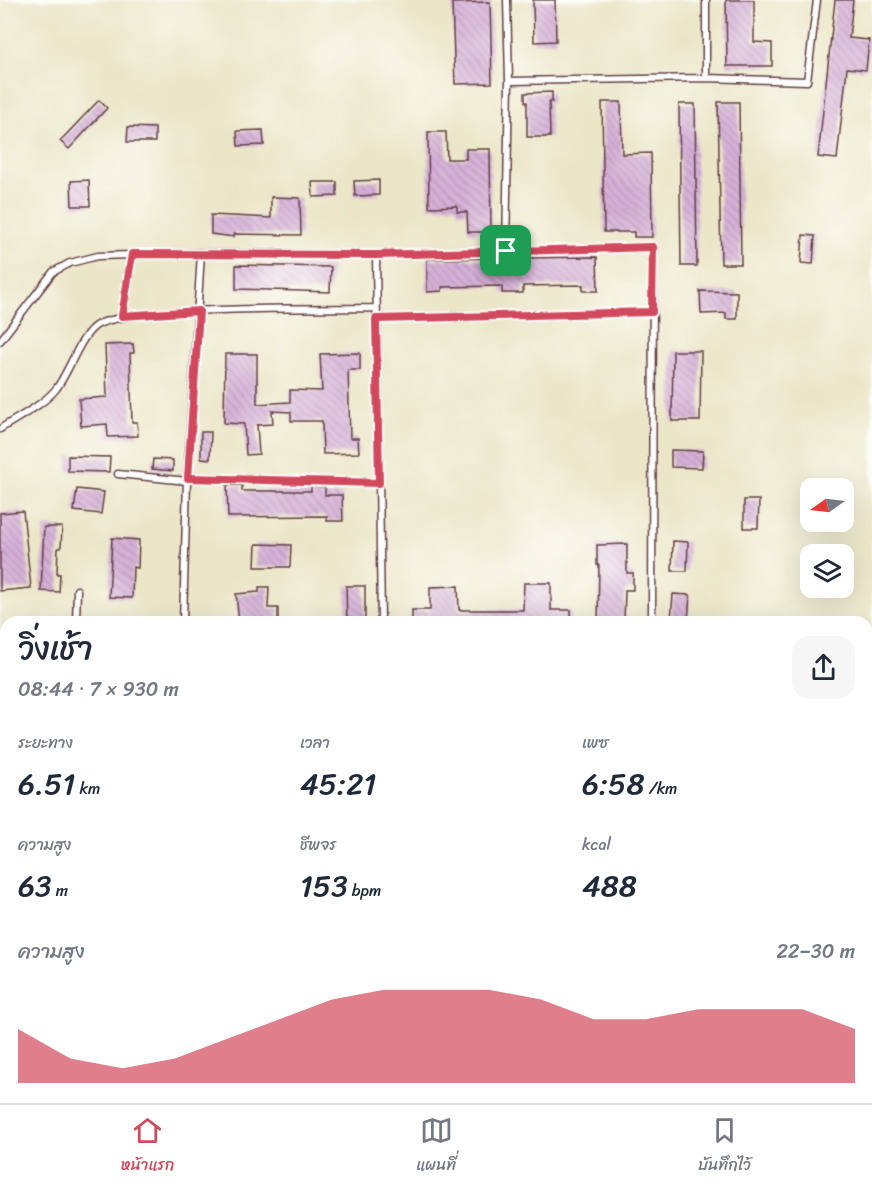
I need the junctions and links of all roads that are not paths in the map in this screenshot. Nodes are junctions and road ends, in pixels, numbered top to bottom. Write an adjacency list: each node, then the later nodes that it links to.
1 (507, 0): 5 (lane)
2 (706, 0): 4 (lane)
3 (817, 0): 4 (lane)
4 (706, 78): 5 (lane)
5 (509, 81): 6 (lane)
6 (506, 251): 9 (lane); 12 (lane)
7 (201, 253): 8 (lane); 9 (lane); 11 (lane)
8 (132, 254): 13 (lane); 15 (lane)
9 (376, 255): 10 (lane)
10 (376, 308): 11 (lane); 14 (lane)
11 (199, 311): 13 (lane); 18 (lane)
12 (652, 312): 14 (lane); 24 (lane)
13 (122, 316): 16 (lane)
14 (376, 319): 19 (lane)
15 (0, 341)
16 (0, 429)
17 (118, 474): 18 (lane)
18 (187, 480): 19 (lane); 22 (lane)
19 (379, 483): 23 (lane)
20 (77, 590): 21 (lane)
21 (76, 616)
22 (183, 616)
23 (381, 616)
24 (652, 616)

